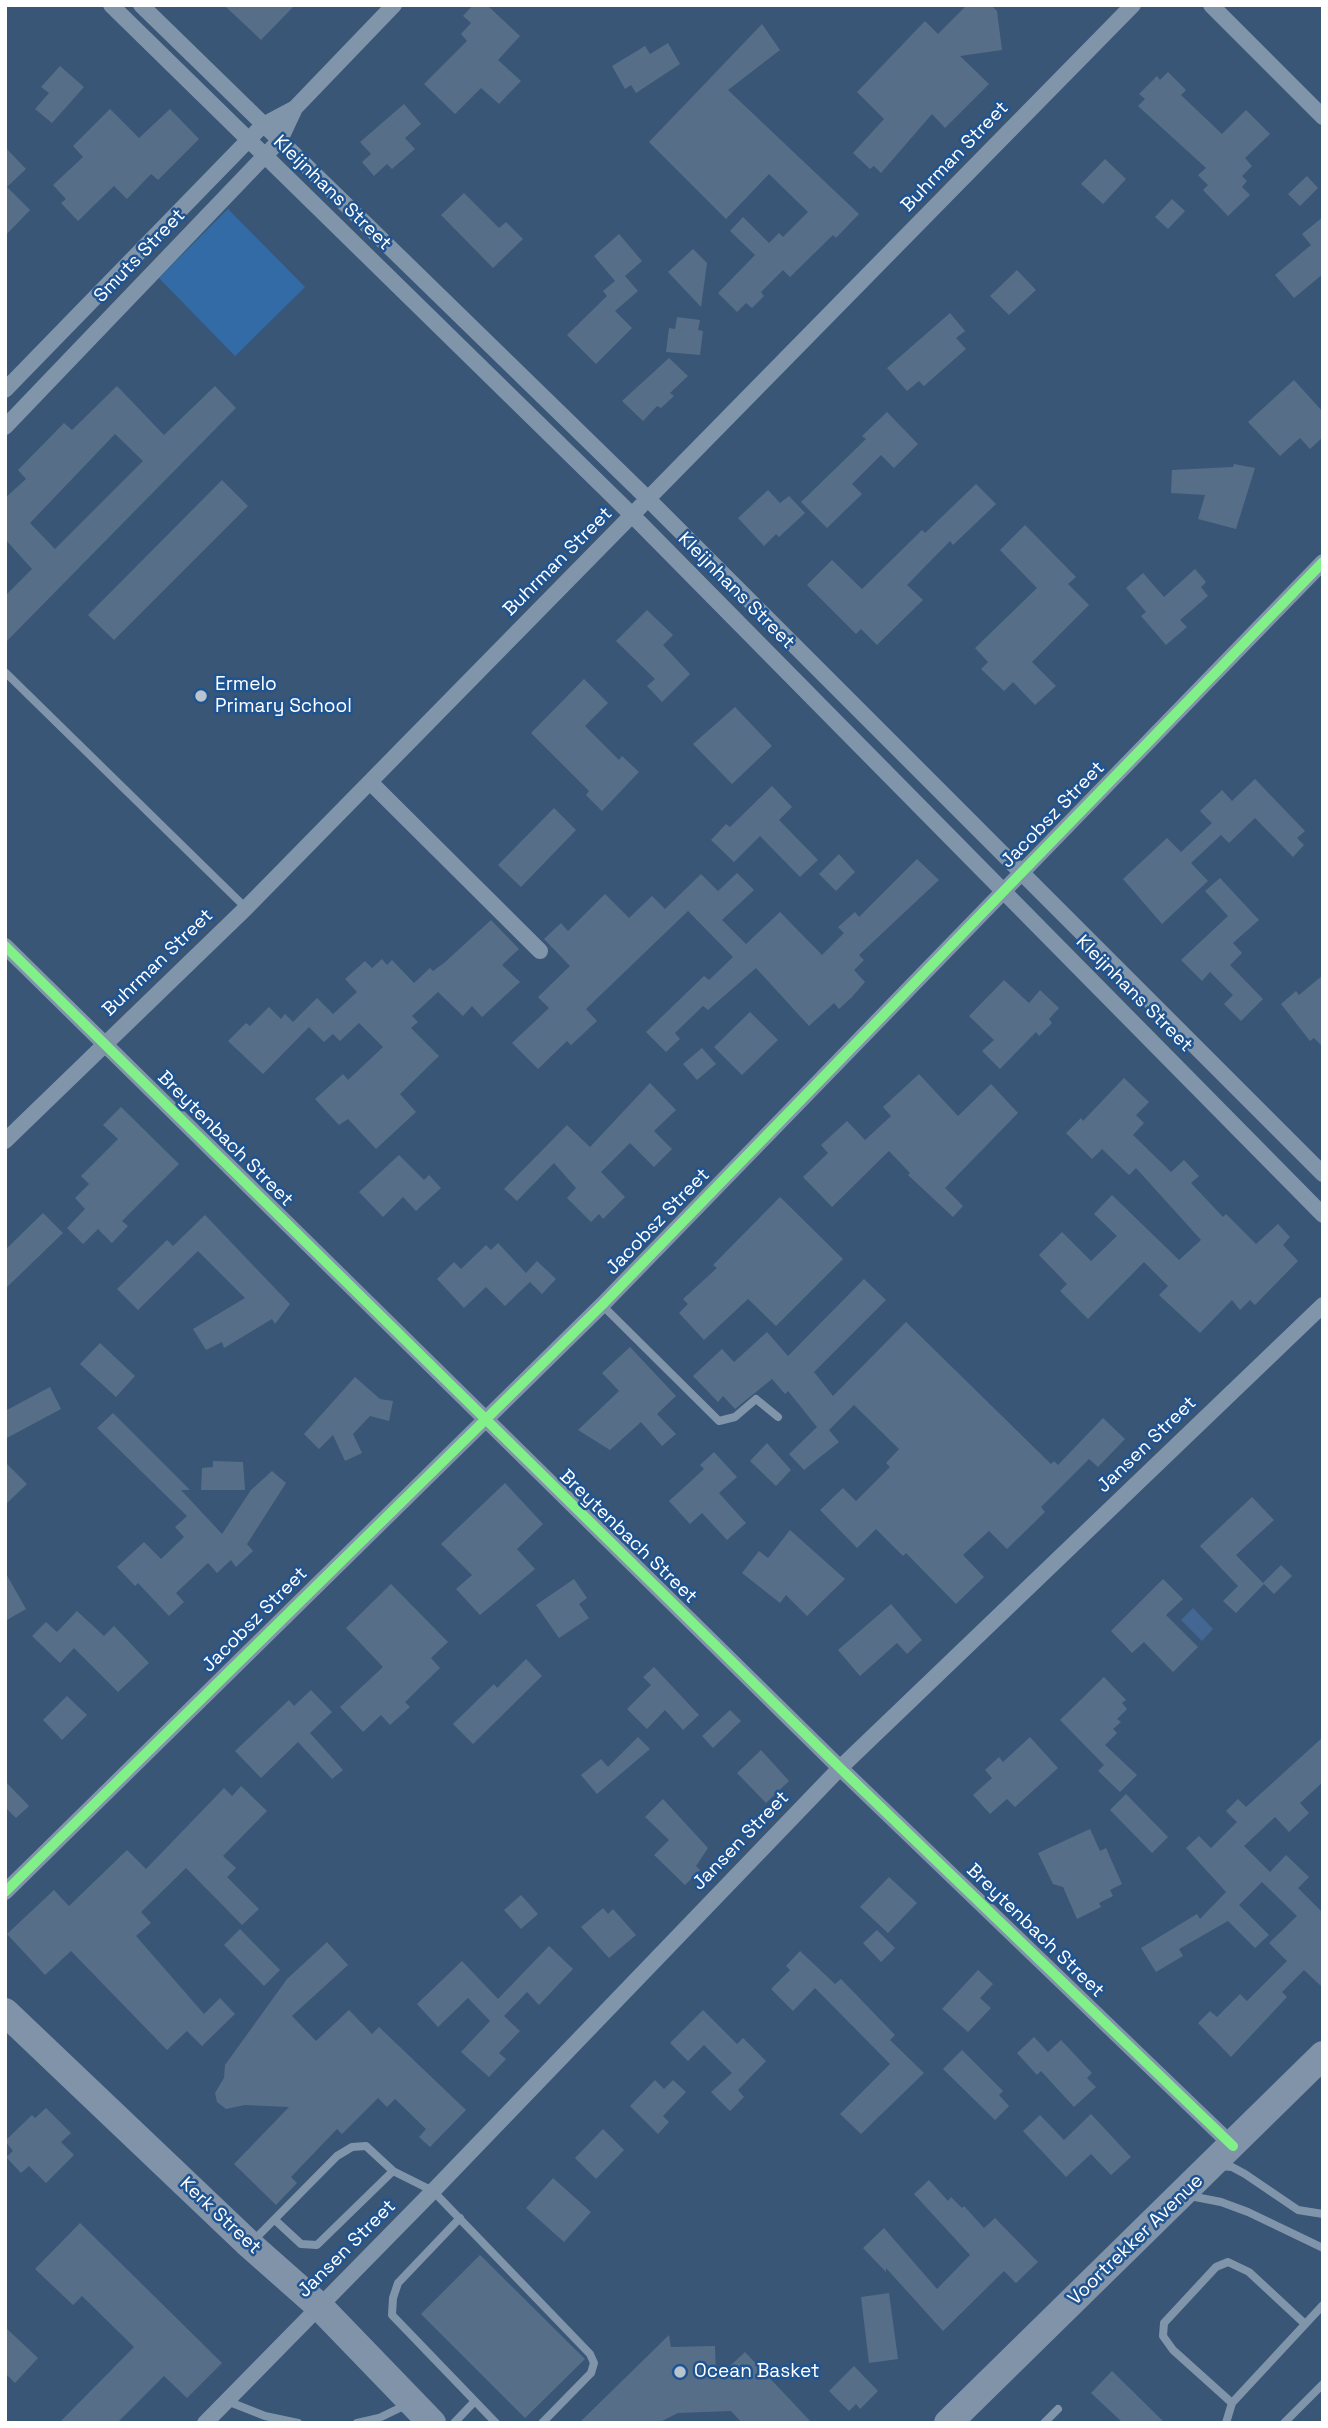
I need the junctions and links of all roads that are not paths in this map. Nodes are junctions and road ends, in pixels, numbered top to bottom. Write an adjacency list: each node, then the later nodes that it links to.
1 (111, 5): 10 (street, Kleijnhans Street)
2 (141, 5): 8 (street, Kleijnhans Street)
3 (394, 5): 6 (street, Smuts Street)
4 (1133, 5): 14 (street, Buhrman Street)
5 (1211, 5): 7 (street)
6 (295, 108): 8 (street, Smuts Street); 9 (street, Smuts Street)
7 (1323, 117)
8 (263, 125): 9 (street, Kleijnhans Street); 10 (street, Smuts Street)
9 (280, 140): 11 (street, Smuts Street); 14 (street, Kleijnhans Street)
10 (248, 141): 11 (street, Kleijnhans Street); 12 (street, Smuts Street)
11 (264, 157): 13 (street, Smuts Street); 15 (street, Kleijnhans Street)
12 (5, 390)
13 (5, 427)
14 (648, 499): 15 (street, Buhrman Street); 19 (street, Kleijnhans Street)
15 (633, 516): 18 (street, Buhrman Street); 20 (street, Kleijnhans Street)
16 (1323, 562): 19 (street, Jacobsz Street)
17 (6, 673): 21 (lane)
18 (370, 782): 21 (street, Buhrman Street); 23 (street)
19 (1021, 873): 20 (street, Jacobsz Street); 26 (street, Kleijnhans Street)
20 (1003, 891): 27 (street, Kleijnhans Street); 28 (street, Jacobsz Street)
21 (246, 908): 24 (street, Buhrman Street)
22 (5, 946): 24 (street, Breytenbach Street)
23 (540, 951)
24 (104, 1044): 25 (street, Buhrman Street); 31 (street, Breytenbach Street)
25 (5, 1141)
26 (1323, 1174)
27 (1323, 1215)
28 (602, 1305): 30 (lane); 31 (street, Jacobsz Street)
29 (1323, 1305): 32 (street, Jansen Street)
30 (778, 1418)
31 (483, 1420): 32 (street, Breytenbach Street); 33 (street, Jacobsz Street)
32 (840, 1769): 36 (street, Breytenbach Street); 39 (street, Jansen Street)
33 (5, 1892)
34 (5, 2012): 46 (highway, Kerk Street)
35 (1323, 2055): 36 (highway, Voortrekker Avenue)
36 (1233, 2146): 37 (highway, Voortrekker Avenue)
37 (1212, 2166): 40 (highway, Voortrekker Avenue); 41 (lane)
38 (393, 2171): 39 (lane); 43 (lane); 43 (lane)
39 (433, 2191): 42 (lane); 49 (street, Jansen Street)
40 (1180, 2197): 45 (lane); 64 (highway, Voortrekker Avenue)
41 (1323, 2214)
42 (460, 2218): 54 (lane); 63 (lane)
43 (275, 2220): 46 (lane)
44 (1323, 2239): 45 (lane)
45 (1310, 2240): 47 (lane)
46 (250, 2245): 49 (highway, Kerk Street)
47 (1323, 2248)
48 (1323, 2305): 50 (lane)
49 (319, 2306): 52 (street, Jansen Street); 53 (highway, Kerk Street)
50 (1305, 2324): 55 (lane); 55 (lane)
51 (1323, 2384): 67 (lane)
52 (227, 2401): 57 (street, Jansen Street); 58 (lane)
53 (412, 2402): 59 (lane); 60 (highway, Kerk Street)
54 (474, 2402): 61 (lane); 62 (lane)
55 (1232, 2403): 66 (lane)
56 (1058, 2409): 65 (lane)
57 (205, 2423)
58 (298, 2423)
59 (357, 2423)
60 (432, 2423)
61 (454, 2423)
62 (496, 2423)
63 (542, 2423)
64 (948, 2423)
65 (1044, 2423)
66 (1226, 2423)
67 (1284, 2423)

